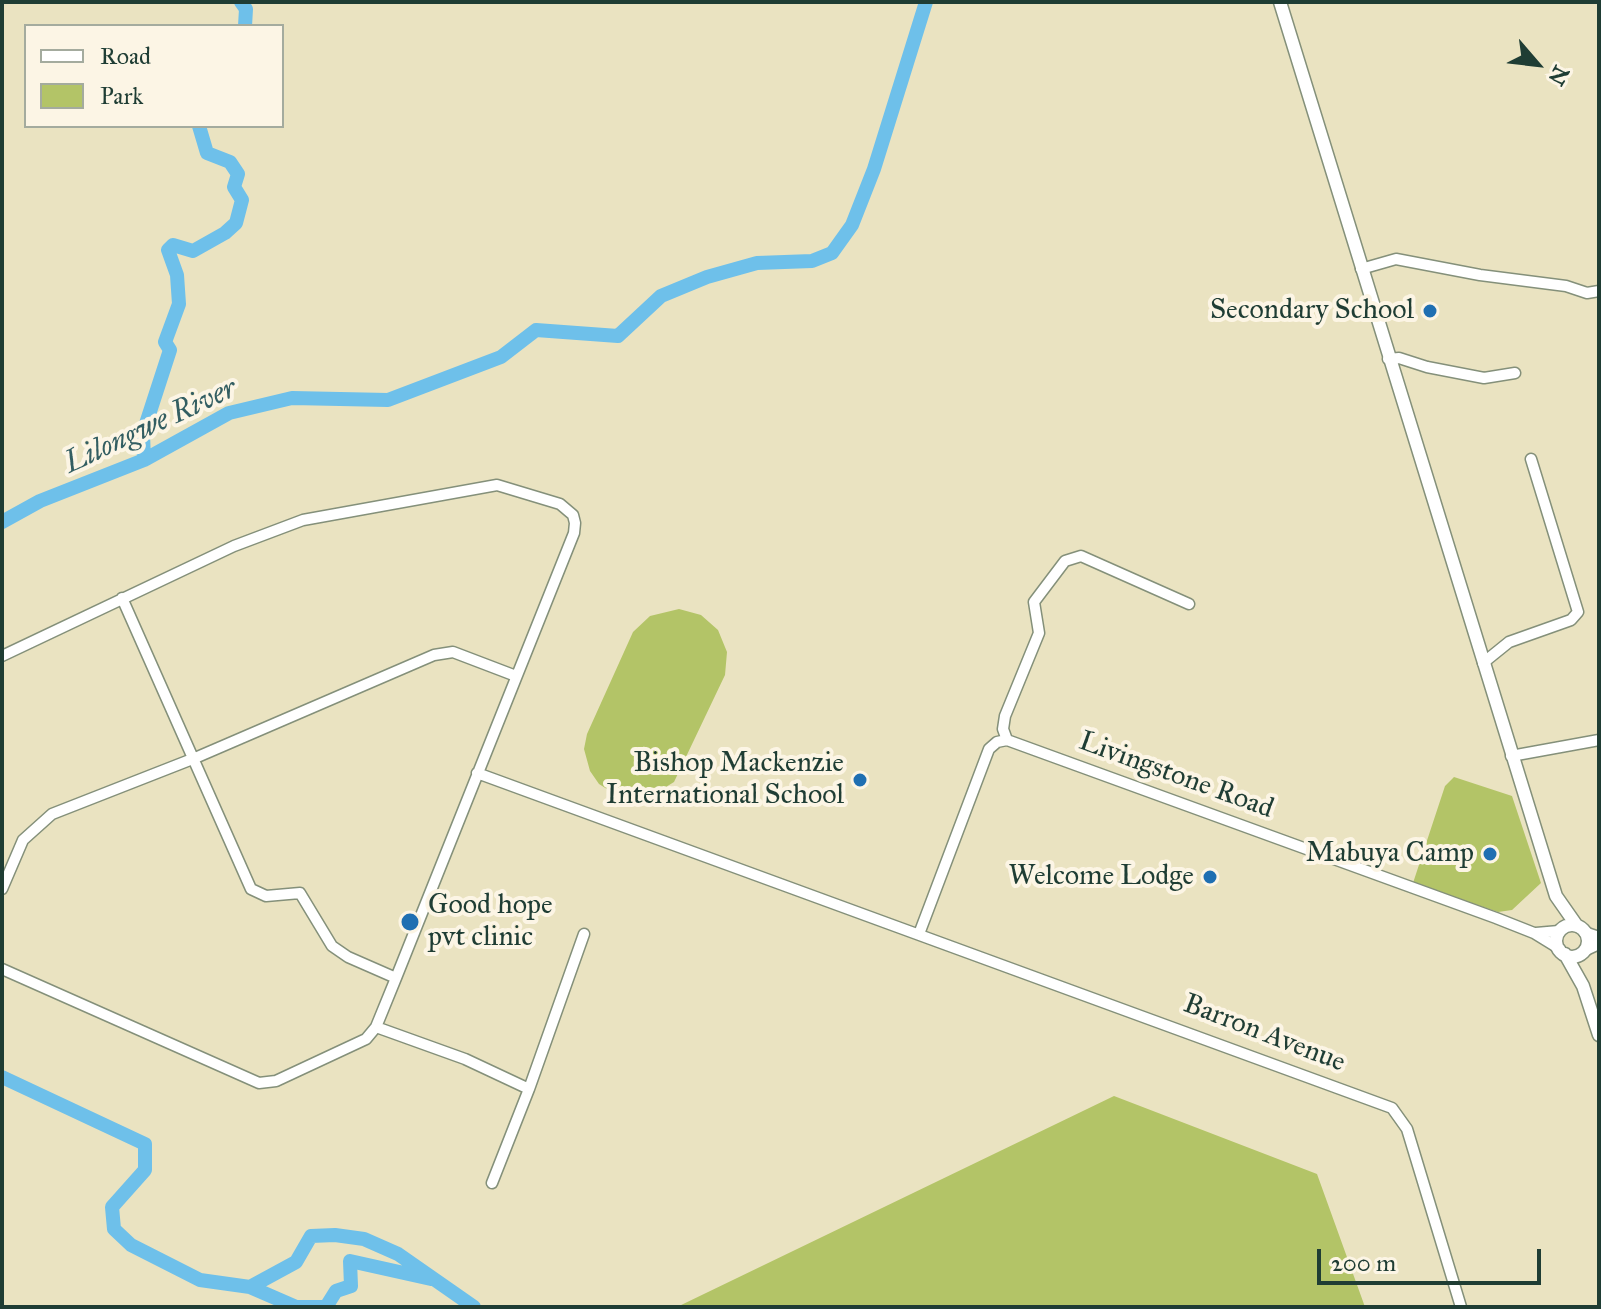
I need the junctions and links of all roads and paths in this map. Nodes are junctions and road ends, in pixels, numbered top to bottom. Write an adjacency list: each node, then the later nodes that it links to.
1 (1280, 2): 2 (main road)
2 (1361, 269): 3 (street); 4 (main road)
3 (1599, 291)
4 (1388, 359): 5 (street); 10 (main road)
5 (1515, 373)
6 (1531, 459): 10 (street)
7 (122, 598): 9 (street); 11 (street); 15 (street)
8 (1189, 604): 12 (street)
9 (2, 656)
10 (1483, 663): 14 (main road)
11 (516, 676): 15 (street); 16 (street)
12 (1007, 740): 21 (street, Livingstone Road); 23 (street)
13 (1599, 740): 14 (street)
14 (1511, 756): 18 (main road)
15 (195, 758): 17 (street); 29 (street)
16 (477, 773): 23 (street, Barron Avenue); 29 (street)
17 (2, 889)
18 (1556, 896): 19 (main road); 20 (main road)
19 (1581, 929): 20 (main road); 24 (street); 26 (main road)
20 (1559, 931): 21 (street, Livingstone Road); 27 (main road)
21 (1534, 933): 27 (street, Livingstone Road)
22 (584, 934): 33 (street)
23 (919, 934): 35 (street, Barron Avenue)
24 (1599, 937)
25 (1599, 944): 26 (street)
26 (1586, 950): 27 (main road); 30 (main road)
27 (1563, 952): 30 (main road)
28 (2, 969): 31 (street)
29 (396, 978): 31 (street)
30 (1583, 986): 32 (main road)
31 (376, 1027): 33 (street)
32 (1599, 1035)
33 (529, 1089): 34 (street)
34 (492, 1183)
35 (1461, 1307)

